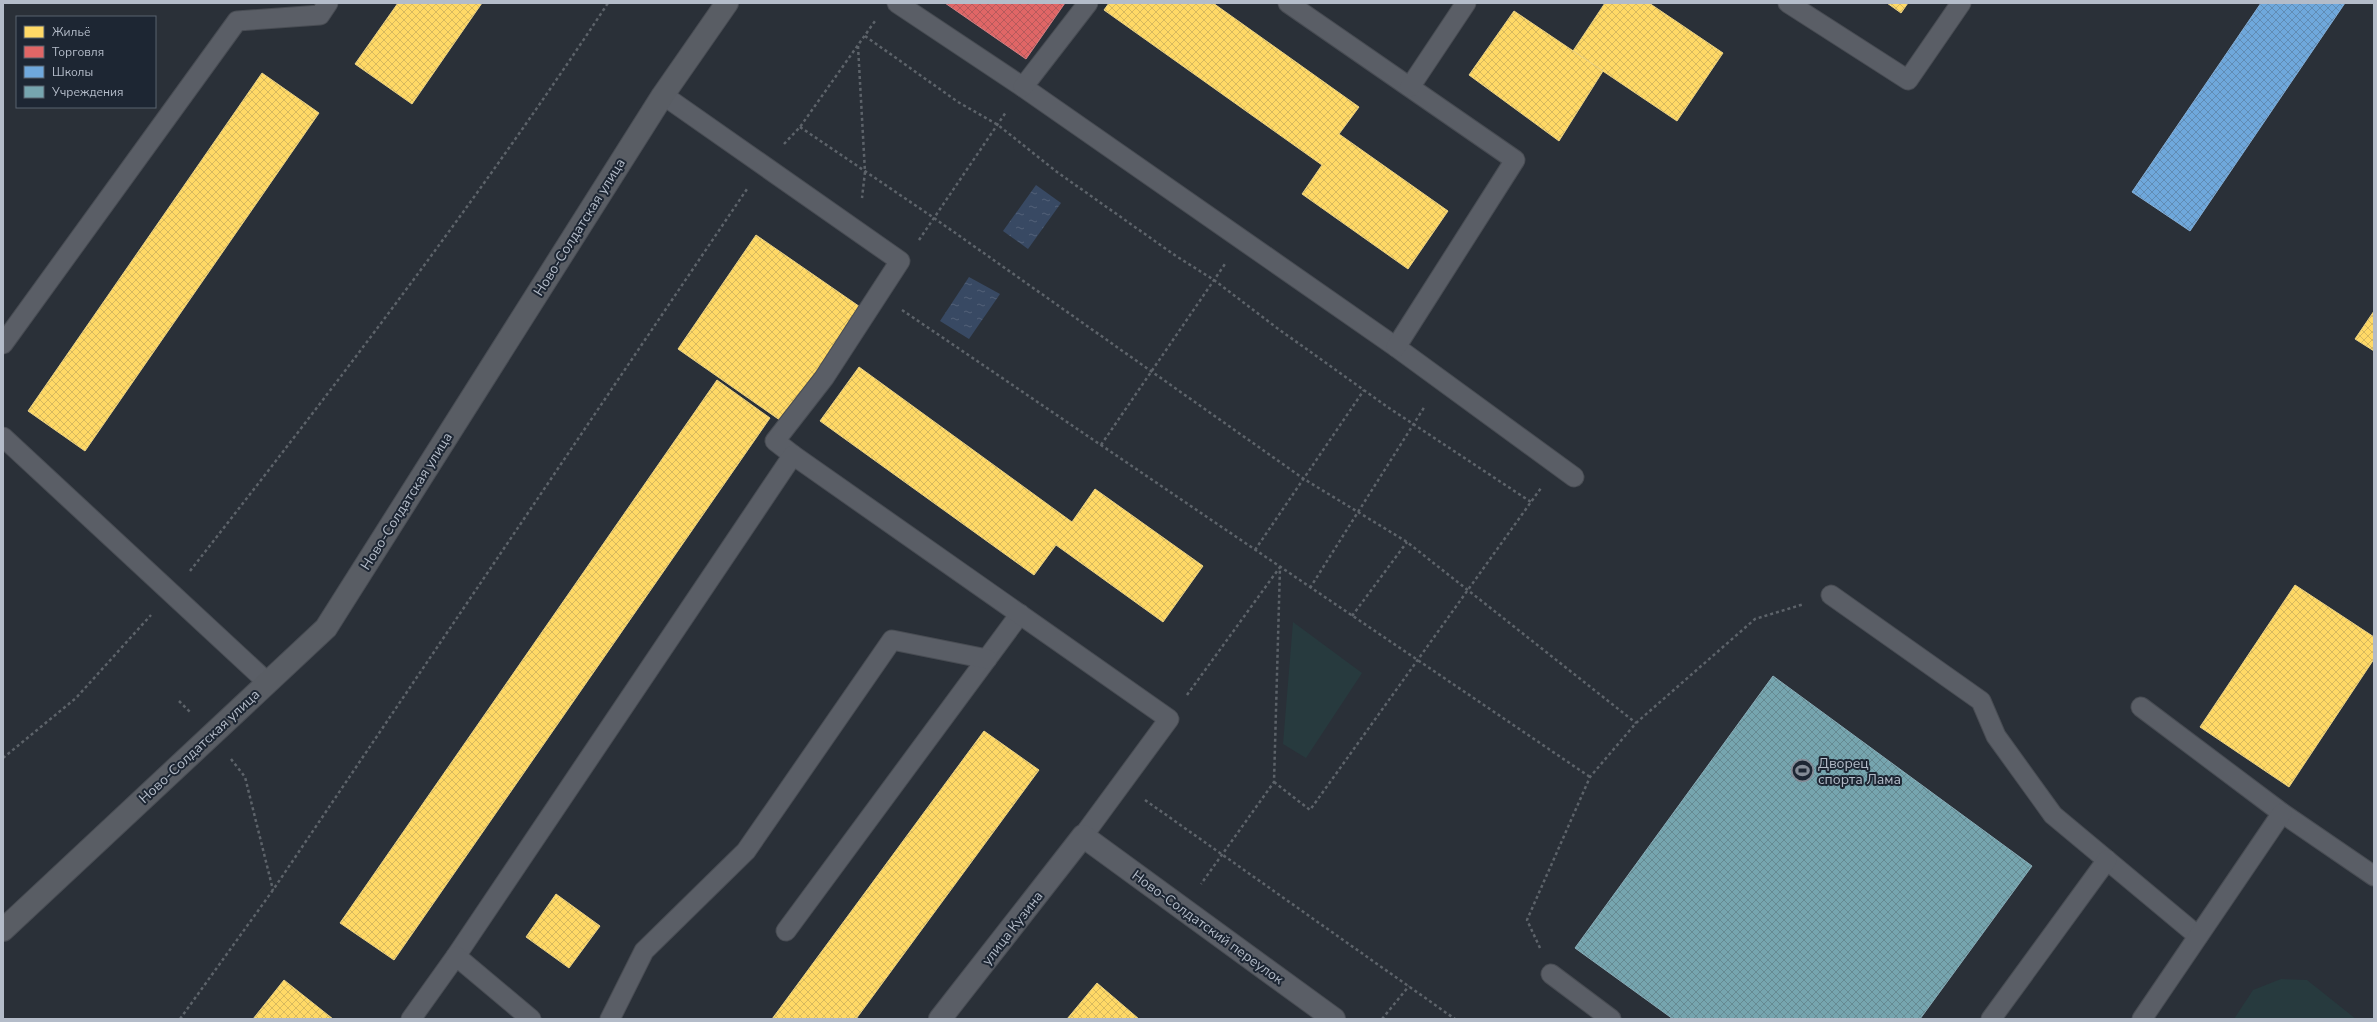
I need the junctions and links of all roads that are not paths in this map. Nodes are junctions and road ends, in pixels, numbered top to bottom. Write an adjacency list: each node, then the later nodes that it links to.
1 (328, 3): 12 (lane)
2 (727, 3): 11 (main road, Ново-Солдатская улица)
3 (896, 3): 9 (lane)
4 (1088, 3): 9 (lane)
5 (1288, 3): 10 (lane)
6 (1466, 3): 10 (lane)
7 (1788, 3): 8 (lane)
8 (1961, 3)
9 (1023, 87): 13 (lane)
10 (1410, 87): 13 (lane)
11 (663, 94): 15 (lane); 20 (main road, Ново-Солдатская улица)
12 (3, 344)
13 (1396, 347): 16 (lane)
14 (3, 437): 20 (lane)
15 (793, 455): 18 (lane); 29 (lane)
16 (1574, 477)
17 (1831, 595): 24 (lane)
18 (1020, 614): 19 (lane); 23 (lane)
19 (987, 659): 27 (lane); 33 (lane)
20 (267, 682): 26 (main road, Ново-Солдатская улица)
21 (2141, 707): 22 (lane)
22 (2282, 814): 25 (lane); 28 (lane)
23 (1083, 836): 34 (street, улица Кузина); 35 (street, Ново-Солдатский переулок)
24 (2107, 860): 28 (lane); 37 (lane)
25 (2374, 876)
26 (3, 930)
27 (786, 930)
28 (2198, 936): 38 (lane)
29 (456, 956): 31 (lane); 32 (lane)
30 (1551, 974): 36 (lane)
31 (410, 1019)
32 (531, 1019)
33 (610, 1019)
34 (940, 1019)
35 (1334, 1019)
36 (1611, 1019)
37 (1991, 1019)
38 (2142, 1019)

